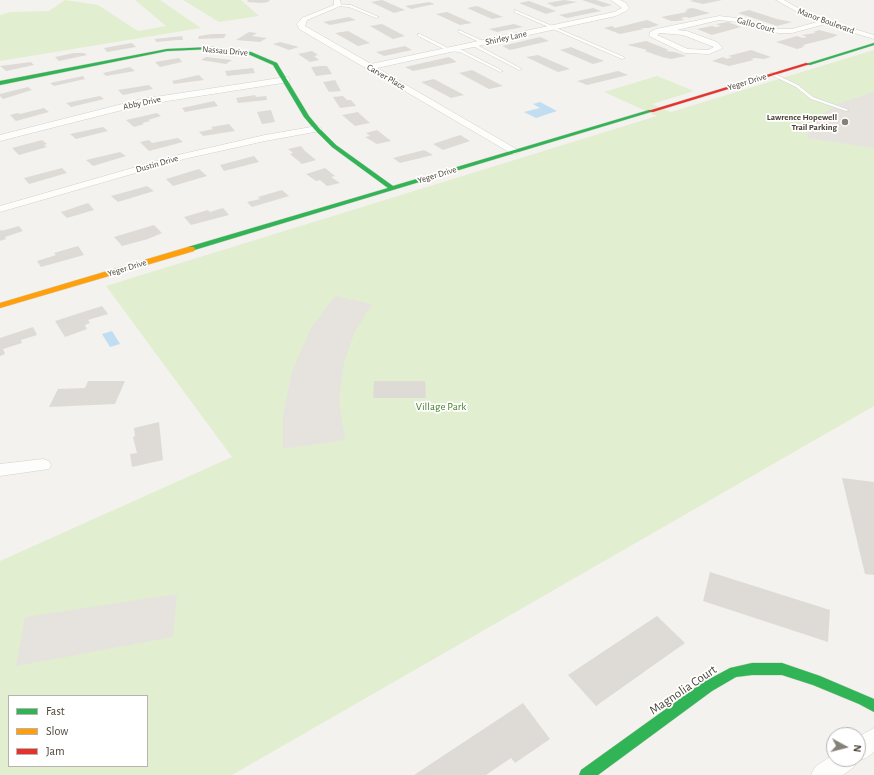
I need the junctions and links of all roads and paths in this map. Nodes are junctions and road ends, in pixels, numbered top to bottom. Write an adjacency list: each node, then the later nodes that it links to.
1 (614, 0): 7 (street, Shirley Lane)
2 (779, 0): 6 (street, Manor Boulevard)
3 (337, 3): 5 (lane); 17 (street, Carver Place)
4 (515, 10): 7 (lane)
5 (376, 17)
6 (824, 22): 9 (street, Gallo Court); 11 (street, Manor Boulevard)
7 (551, 28): 12 (street, Shirley Lane); 16 (lane)
8 (460, 31): 12 (lane)
9 (665, 31): 9 (street)
10 (419, 35): 15 (lane)
11 (874, 37)
12 (484, 42): 14 (street, Shirley Lane)
13 (874, 44): 20 (street, Yeger Drive)
14 (474, 45): 15 (street, Shirley Lane); 18 (lane)
15 (449, 50): 17 (street, Shirley Lane); 19 (lane)
16 (623, 58)
17 (369, 67): 26 (street, Carver Place)
18 (520, 69)
19 (501, 71)
20 (772, 74): 23 (lane); 26 (street, Yeger Drive)
21 (286, 80): 22 (street, Nassau Drive); 24 (street, Nassau Drive); 25 (street, Abby Drive)
22 (0, 83)
23 (847, 110)
24 (317, 130): 27 (street, Nassau Drive); 28 (street, Dustin Drive)
25 (0, 138)
26 (514, 152): 27 (street, Yeger Drive)
27 (393, 189): 29 (street, Yeger Drive)
28 (0, 209)
29 (0, 306)
30 (43, 465): 31 (street)
31 (0, 470)
32 (874, 706): 34 (street, Magnolia Court)
33 (834, 767): 35 (street)
34 (586, 775)
35 (823, 775)

